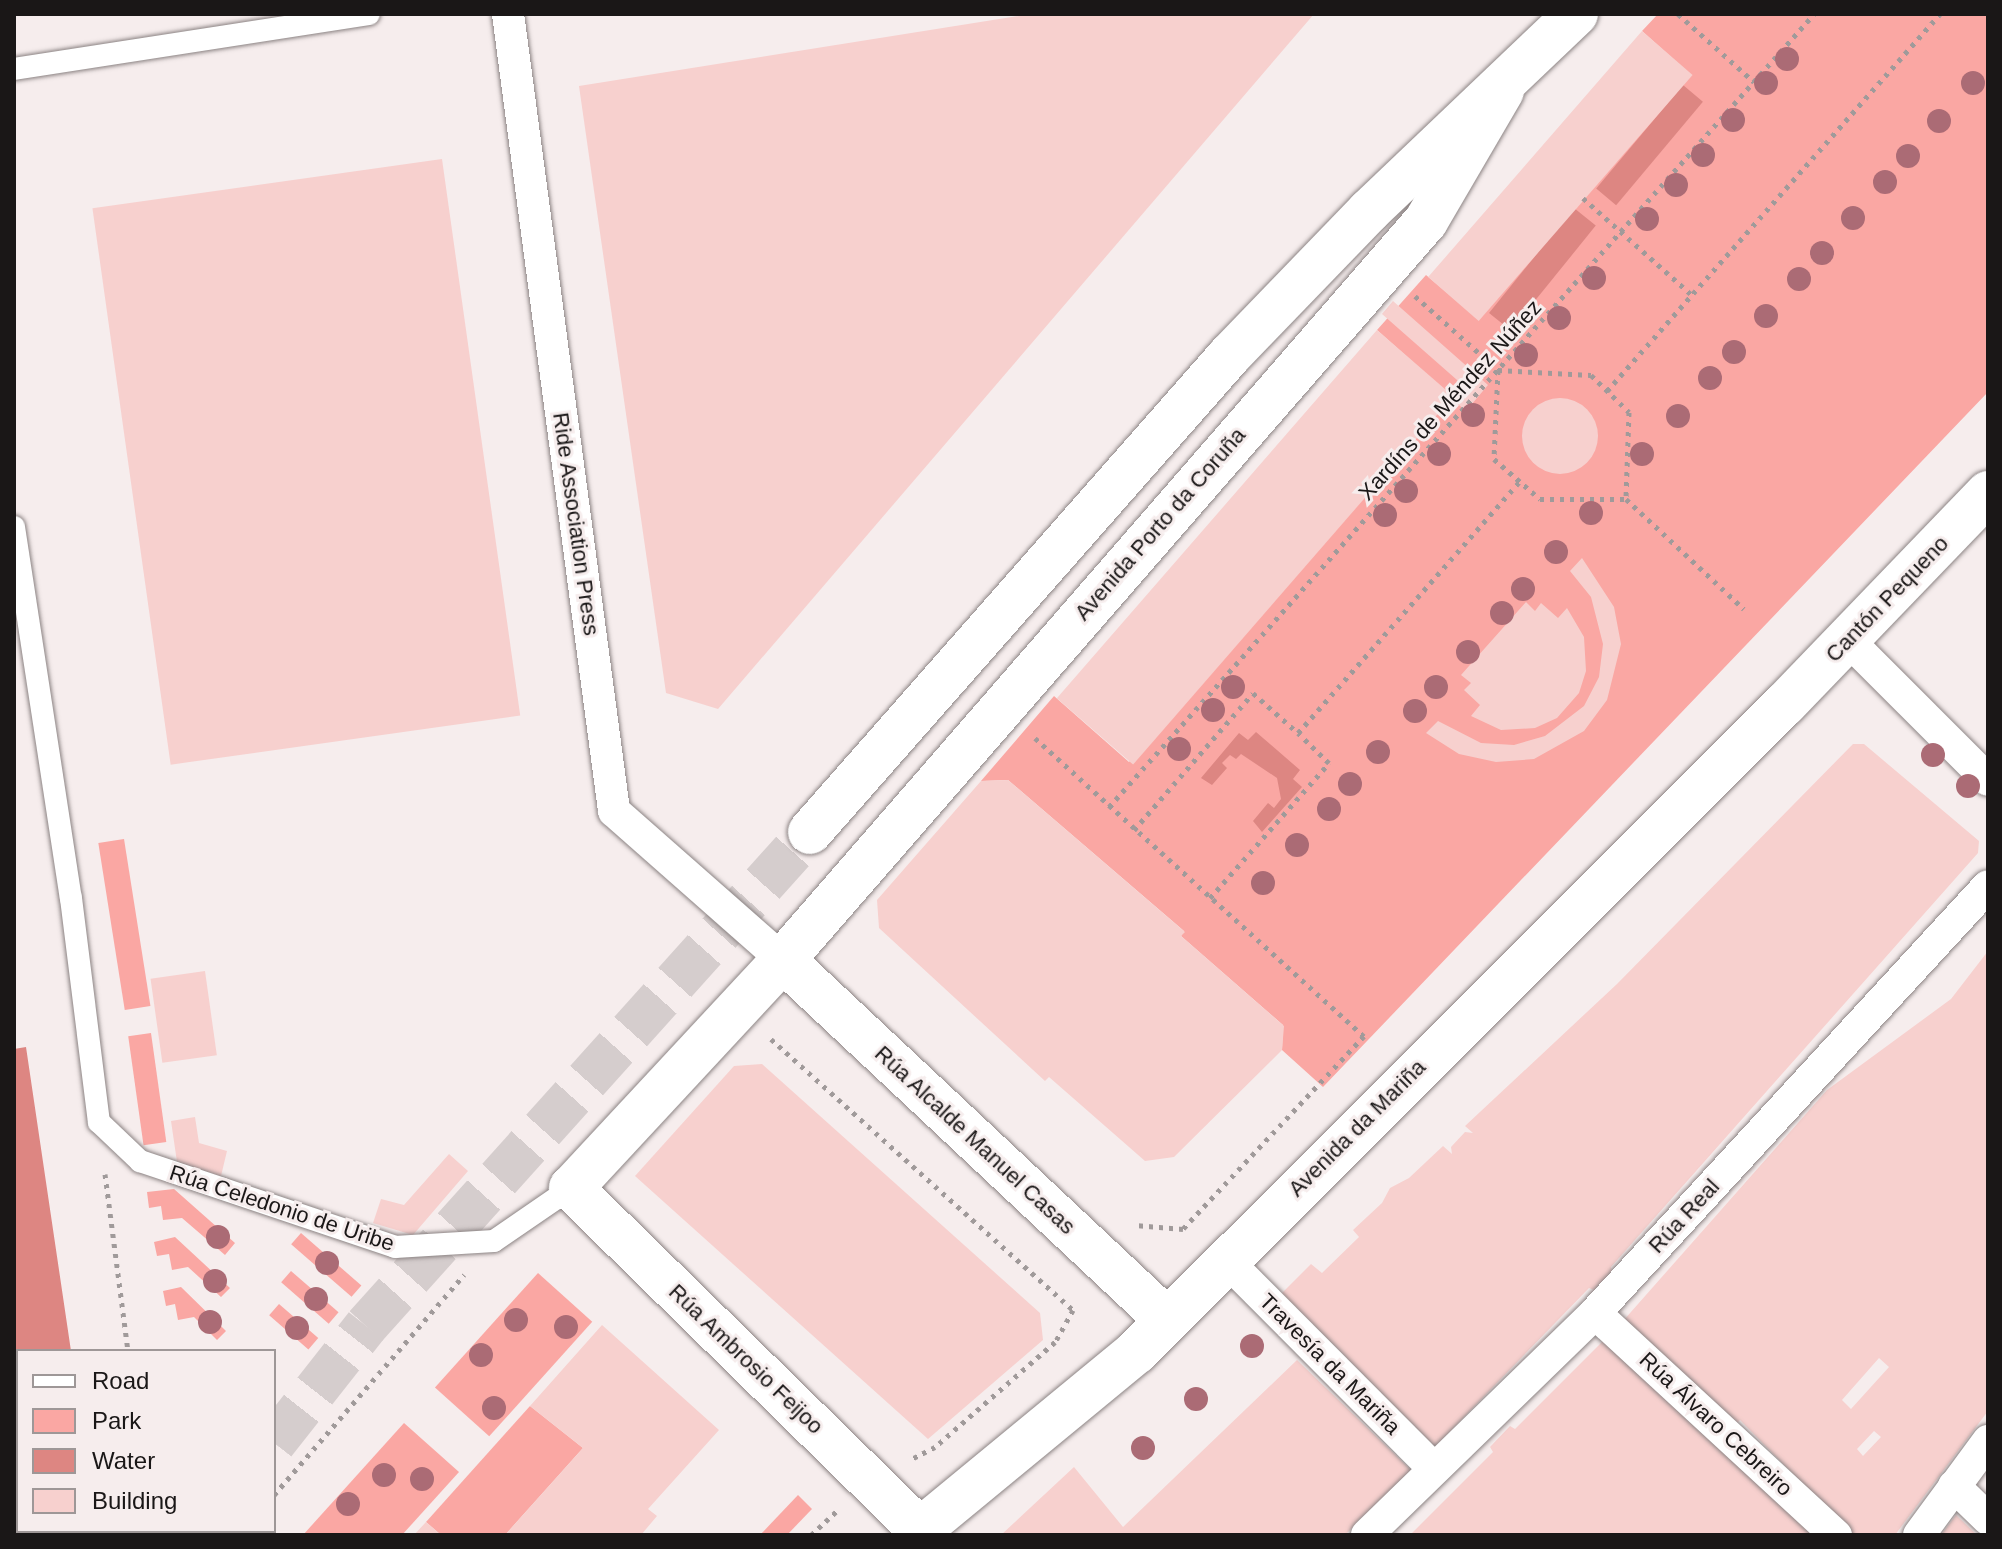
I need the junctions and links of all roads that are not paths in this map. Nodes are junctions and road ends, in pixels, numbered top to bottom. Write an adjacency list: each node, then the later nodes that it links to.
1 (369, 14): 4 (lane)
2 (508, 14): 13 (street, Ride Association Press)
3 (1576, 14): 5 (street, Avenida Porto da Coruña)
4 (14, 69)
5 (1514, 72): 11 (street, Avenida Porto da Coruña); 13 (street, Avenida Porto da Coruña)
6 (1988, 493): 8 (street, Cantón Pequeno)
7 (14, 527): 14 (lane, Rúa Celedonio de Uribe)
8 (1847, 639): 9 (street, Cantón Pequeno); 10 (street)
9 (1785, 704): 15 (street, Avenida da Mariña)
10 (1988, 780)
11 (810, 832)
12 (1988, 886): 16 (street, Rúa Real)
13 (783, 960): 14 (street); 17 (street, Rúa Alcalde Manuel Casas)
14 (571, 1188): 22 (street, Rúa Ambrosio Feijoo)
15 (1226, 1260): 17 (street, Avenida da Mariña); 19 (street, Travesía da Mariña)
16 (1595, 1313): 19 (street, Rúa Real); 24 (street, Rúa Álvaro Cebreiro)
17 (1167, 1320): 22 (street, Avenida da Mariña)
18 (1988, 1441): 20 (street)
19 (1433, 1468): 23 (street, Rúa Real)
20 (1954, 1486): 21 (street); 25 (street)
21 (1988, 1519)
22 (916, 1532)
23 (1367, 1535)
24 (1836, 1535)
25 (1919, 1535)

